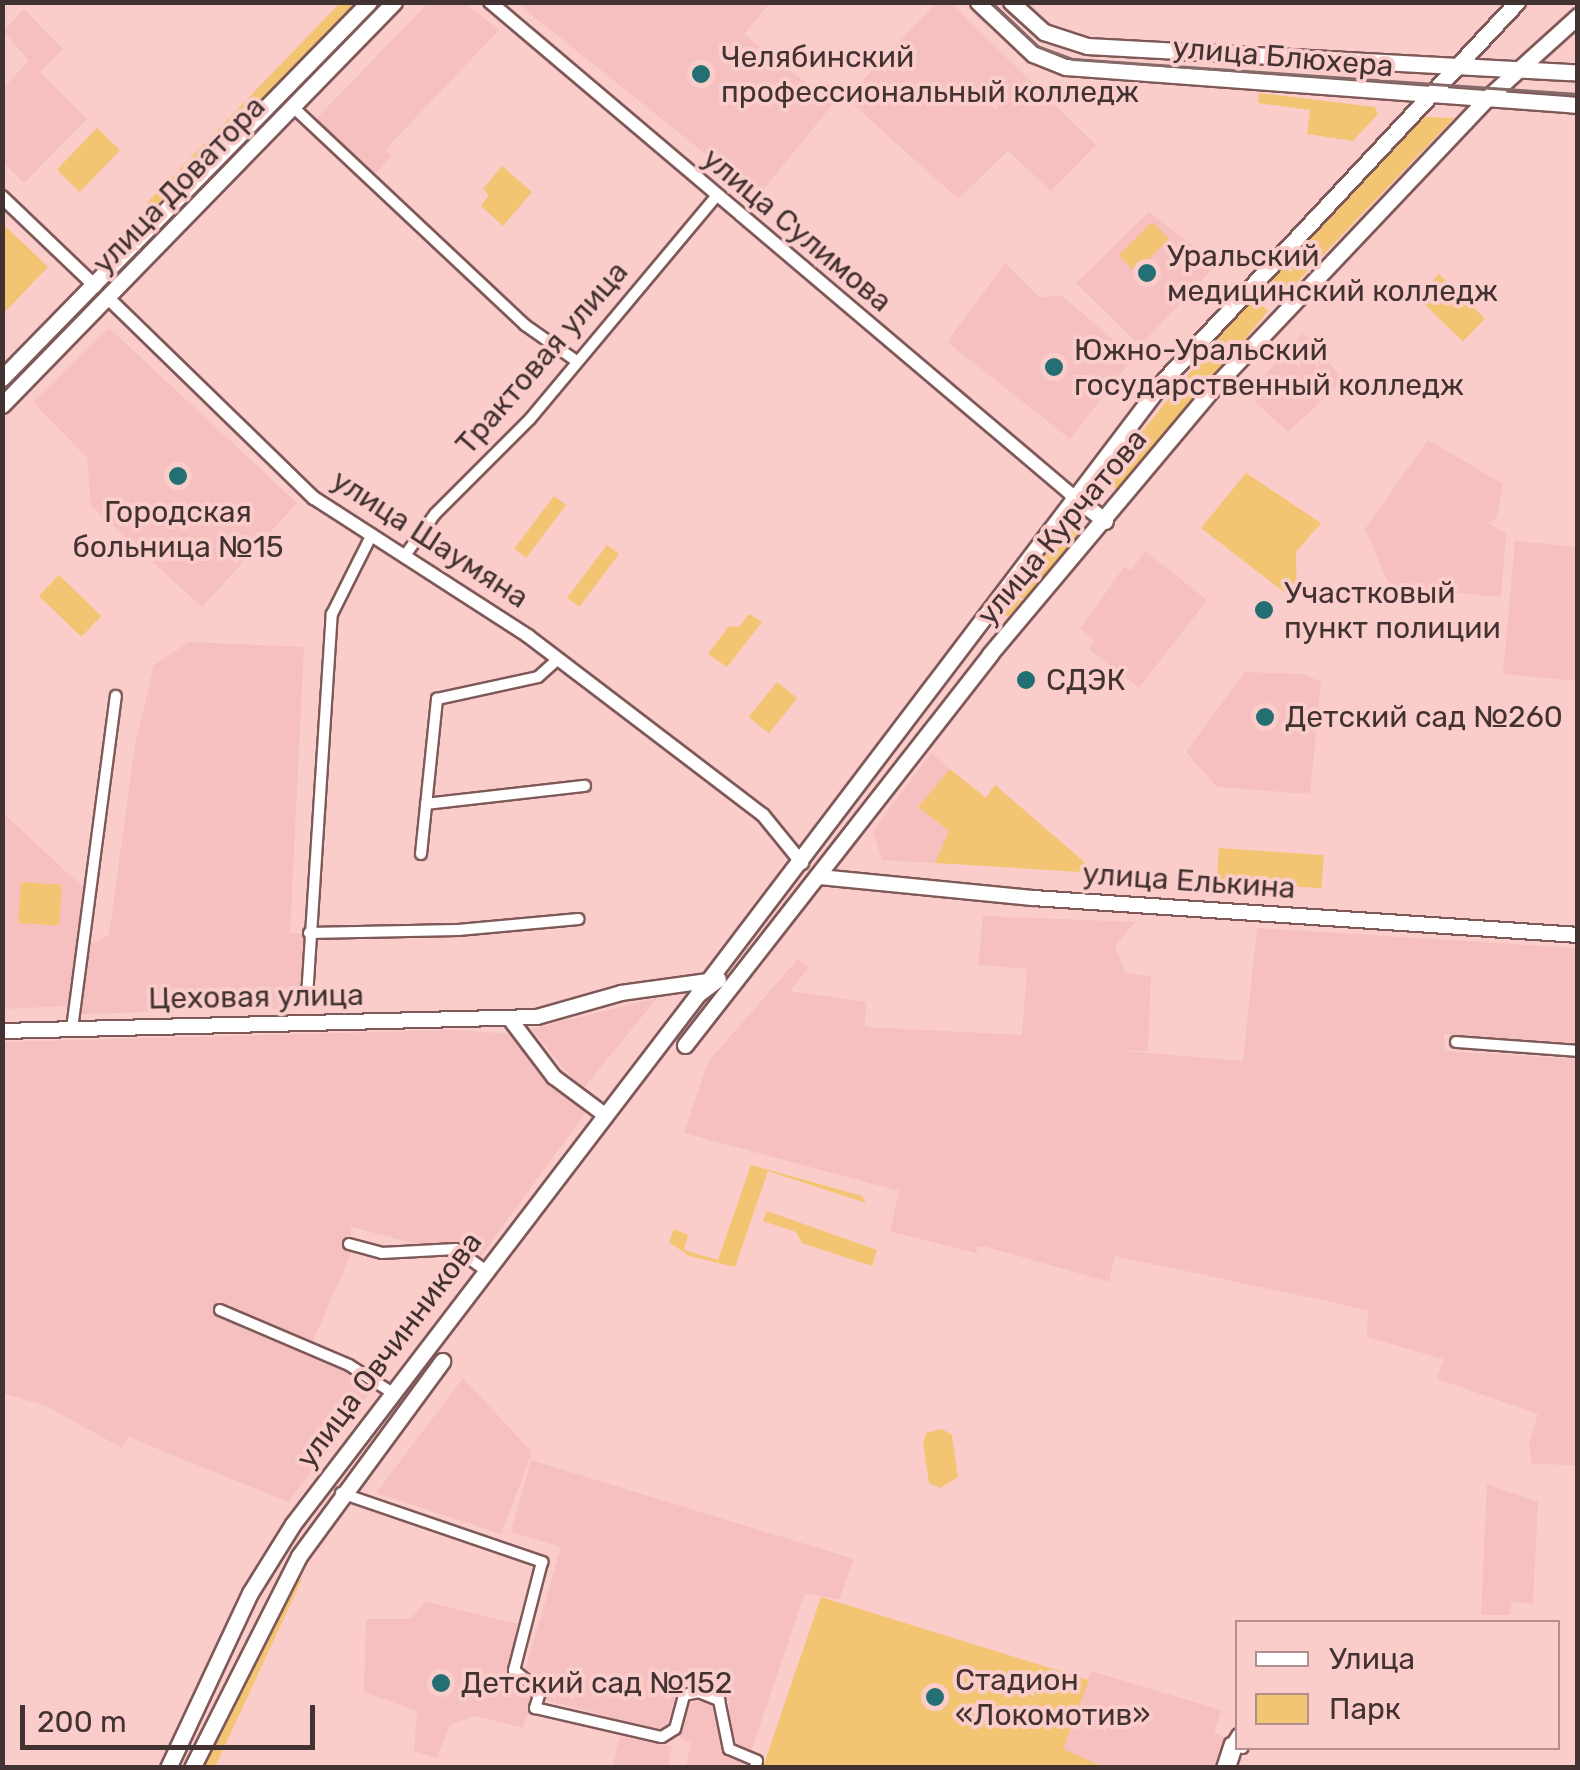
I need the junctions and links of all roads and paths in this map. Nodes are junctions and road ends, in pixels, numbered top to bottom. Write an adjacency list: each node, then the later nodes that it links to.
1 (370, 2): 17 (main road, улица Доватора)
2 (394, 2): 14 (main road, улица Доватора)
3 (490, 2): 15 (street, улица Сулимова)
4 (978, 2): 11 (main road, улица Блюхера)
5 (1011, 2): 8 (main road, улица Блюхера)
6 (1517, 2): 8 (main road, улица Курчатова)
7 (1578, 16): 9 (main road, улица Курчатова)
8 (1456, 68): 9 (main road, улица Блюхера); 11 (main road, улица Курчатова)
9 (1518, 71): 10 (main road, улица Блюхера); 12 (main road, улица Курчатова)
10 (1578, 73)
11 (1428, 96): 12 (main road, улица Блюхера); 22 (main road, улица Курчатова)
12 (1486, 100): 13 (main road, улица Блюхера); 23 (main road, улица Курчатова)
13 (1578, 105)
14 (293, 107): 18 (main road, улица Доватора); 19 (street)
15 (716, 195): 19 (street, Трактовая улица); 22 (street, улица Сулимова)
16 (2, 197): 17 (street, улица Шаумяна)
17 (95, 286): 18 (main road, улица Шаумяна); 20 (main road, улица Доватора)
18 (108, 298): 21 (main road, улица Доватора); 24 (street, улица Шаумяна)
19 (575, 360): 25 (street, Трактовая улица)
20 (2, 378)
21 (2, 404)
22 (1072, 495): 23 (main road); 31 (main road, улица Курчатова)
23 (1105, 521): 32 (main road, улица Курчатова)
24 (372, 534): 25 (street, улица Шаумяна); 34 (street)
25 (406, 554): 26 (street, улица Шаумяна)
26 (558, 659): 29 (street); 31 (street, улица Шаумяна)
27 (116, 696): 40 (street)
28 (585, 786): 29 (street)
29 (426, 804): 30 (street)
30 (422, 854)
31 (802, 863): 32 (main road); 37 (main road, улица Овчинникова)
32 (819, 877): 35 (main road, улица Елькина); 36 (main road)
33 (578, 919): 34 (street)
34 (309, 932): 38 (street)
35 (1578, 935)
36 (766, 943): 37 (main road); 43 (main road)
37 (703, 988): 39 (main road, Цеховая улица); 45 (main road, улица Овчинникова)
38 (307, 997)
39 (510, 1019): 40 (main road, Цеховая улица); 45 (main road)
40 (72, 1029): 41 (main road, Цеховая улица)
41 (2, 1031)
42 (1456, 1042): 44 (street)
43 (686, 1045)
44 (1578, 1051)
45 (605, 1115): 47 (main road, улица Овчинникова)
46 (350, 1244): 47 (street)
47 (485, 1270): 50 (main road, улица Овчинникова)
48 (220, 1310): 50 (street)
49 (442, 1361): 51 (main road, улица Овчинникова)
50 (391, 1392): 53 (main road, улица Овчинникова)
51 (341, 1493): 54 (main road, улица Овчинникова); 55 (street)
52 (1235, 1746): 56 (street)
53 (168, 1768)
54 (192, 1768)
55 (755, 1768)
56 (1222, 1768)

